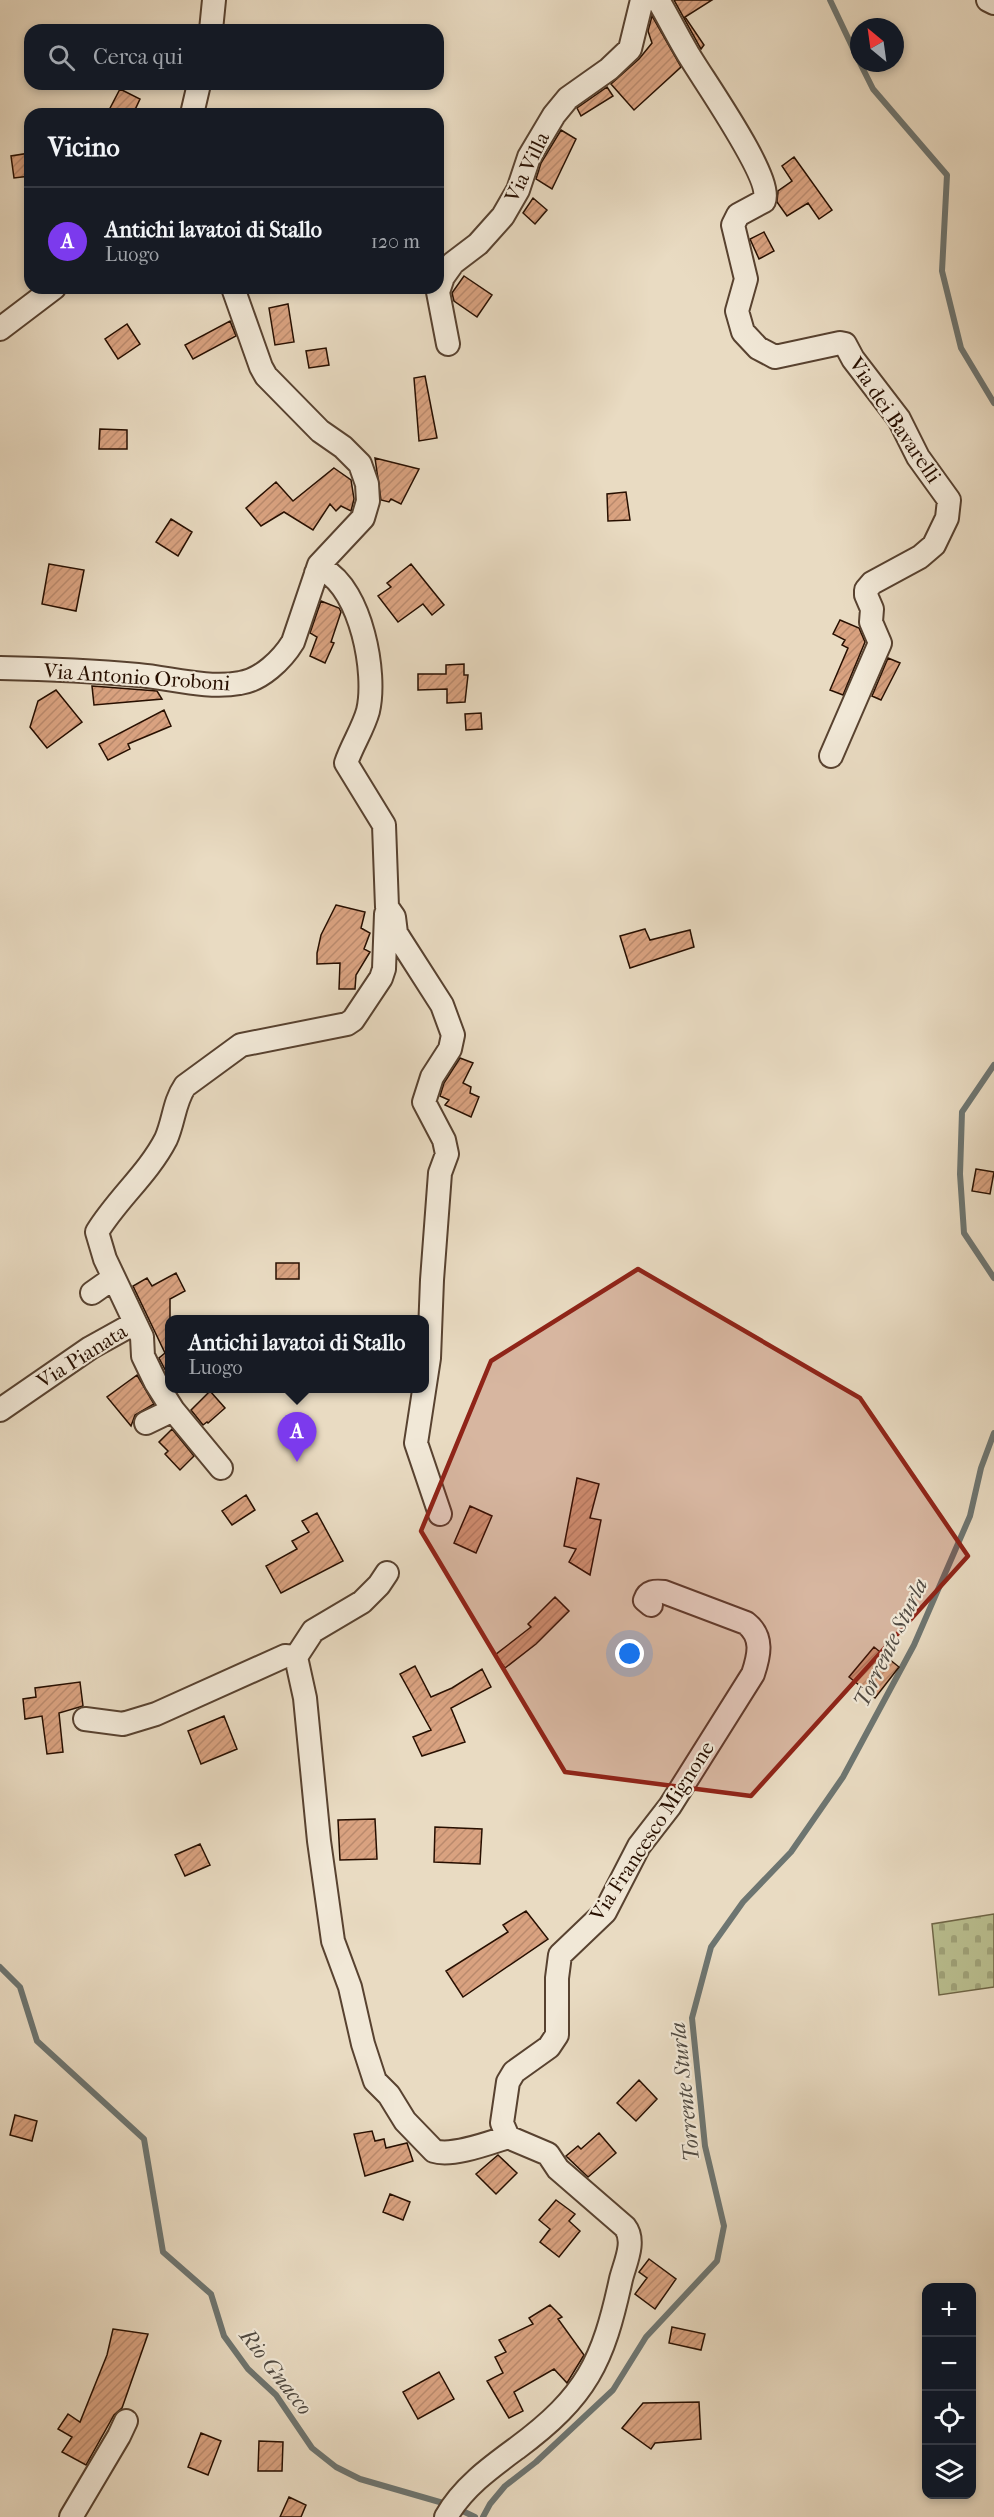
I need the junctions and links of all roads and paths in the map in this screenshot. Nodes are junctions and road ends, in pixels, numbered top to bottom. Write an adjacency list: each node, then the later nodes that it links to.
1 (214, 0): 6 (street)
2 (642, 0): 9 (street, Via Villa)
3 (658, 0): 17 (street, Via dei Bavarelli)
4 (988, 0): 5 (street)
5 (994, 3)
6 (212, 24)
7 (198, 90): 8 (street)
8 (193, 108)
9 (444, 276)
10 (46, 294): 13 (street)
11 (235, 294): 15 (street)
12 (438, 294): 14 (street, Via Villa)
13 (0, 329)
14 (448, 344)
15 (316, 573): 16 (street, Via Antonio Oroboni); 18 (street)
16 (0, 668)
17 (831, 756)
18 (387, 907): 19 (street); 22 (street)
19 (112, 1274): 20 (street); 21 (street)
20 (92, 1293)
21 (135, 1323): 24 (street, Via Pianata); 25 (street)
22 (429, 1358)
23 (424, 1393): 28 (street)
24 (0, 1410)
25 (173, 1410): 26 (street); 27 (street)
26 (146, 1423)
27 (221, 1468)
28 (440, 1514)
29 (387, 1573): 31 (street)
30 (651, 1605): 33 (street, Via Francesco Mignone)
31 (296, 1658): 32 (street); 33 (street)
32 (85, 1719)
33 (508, 2137): 35 (street)
34 (126, 2421): 36 (street)
35 (450, 2511)
36 (71, 2517)

